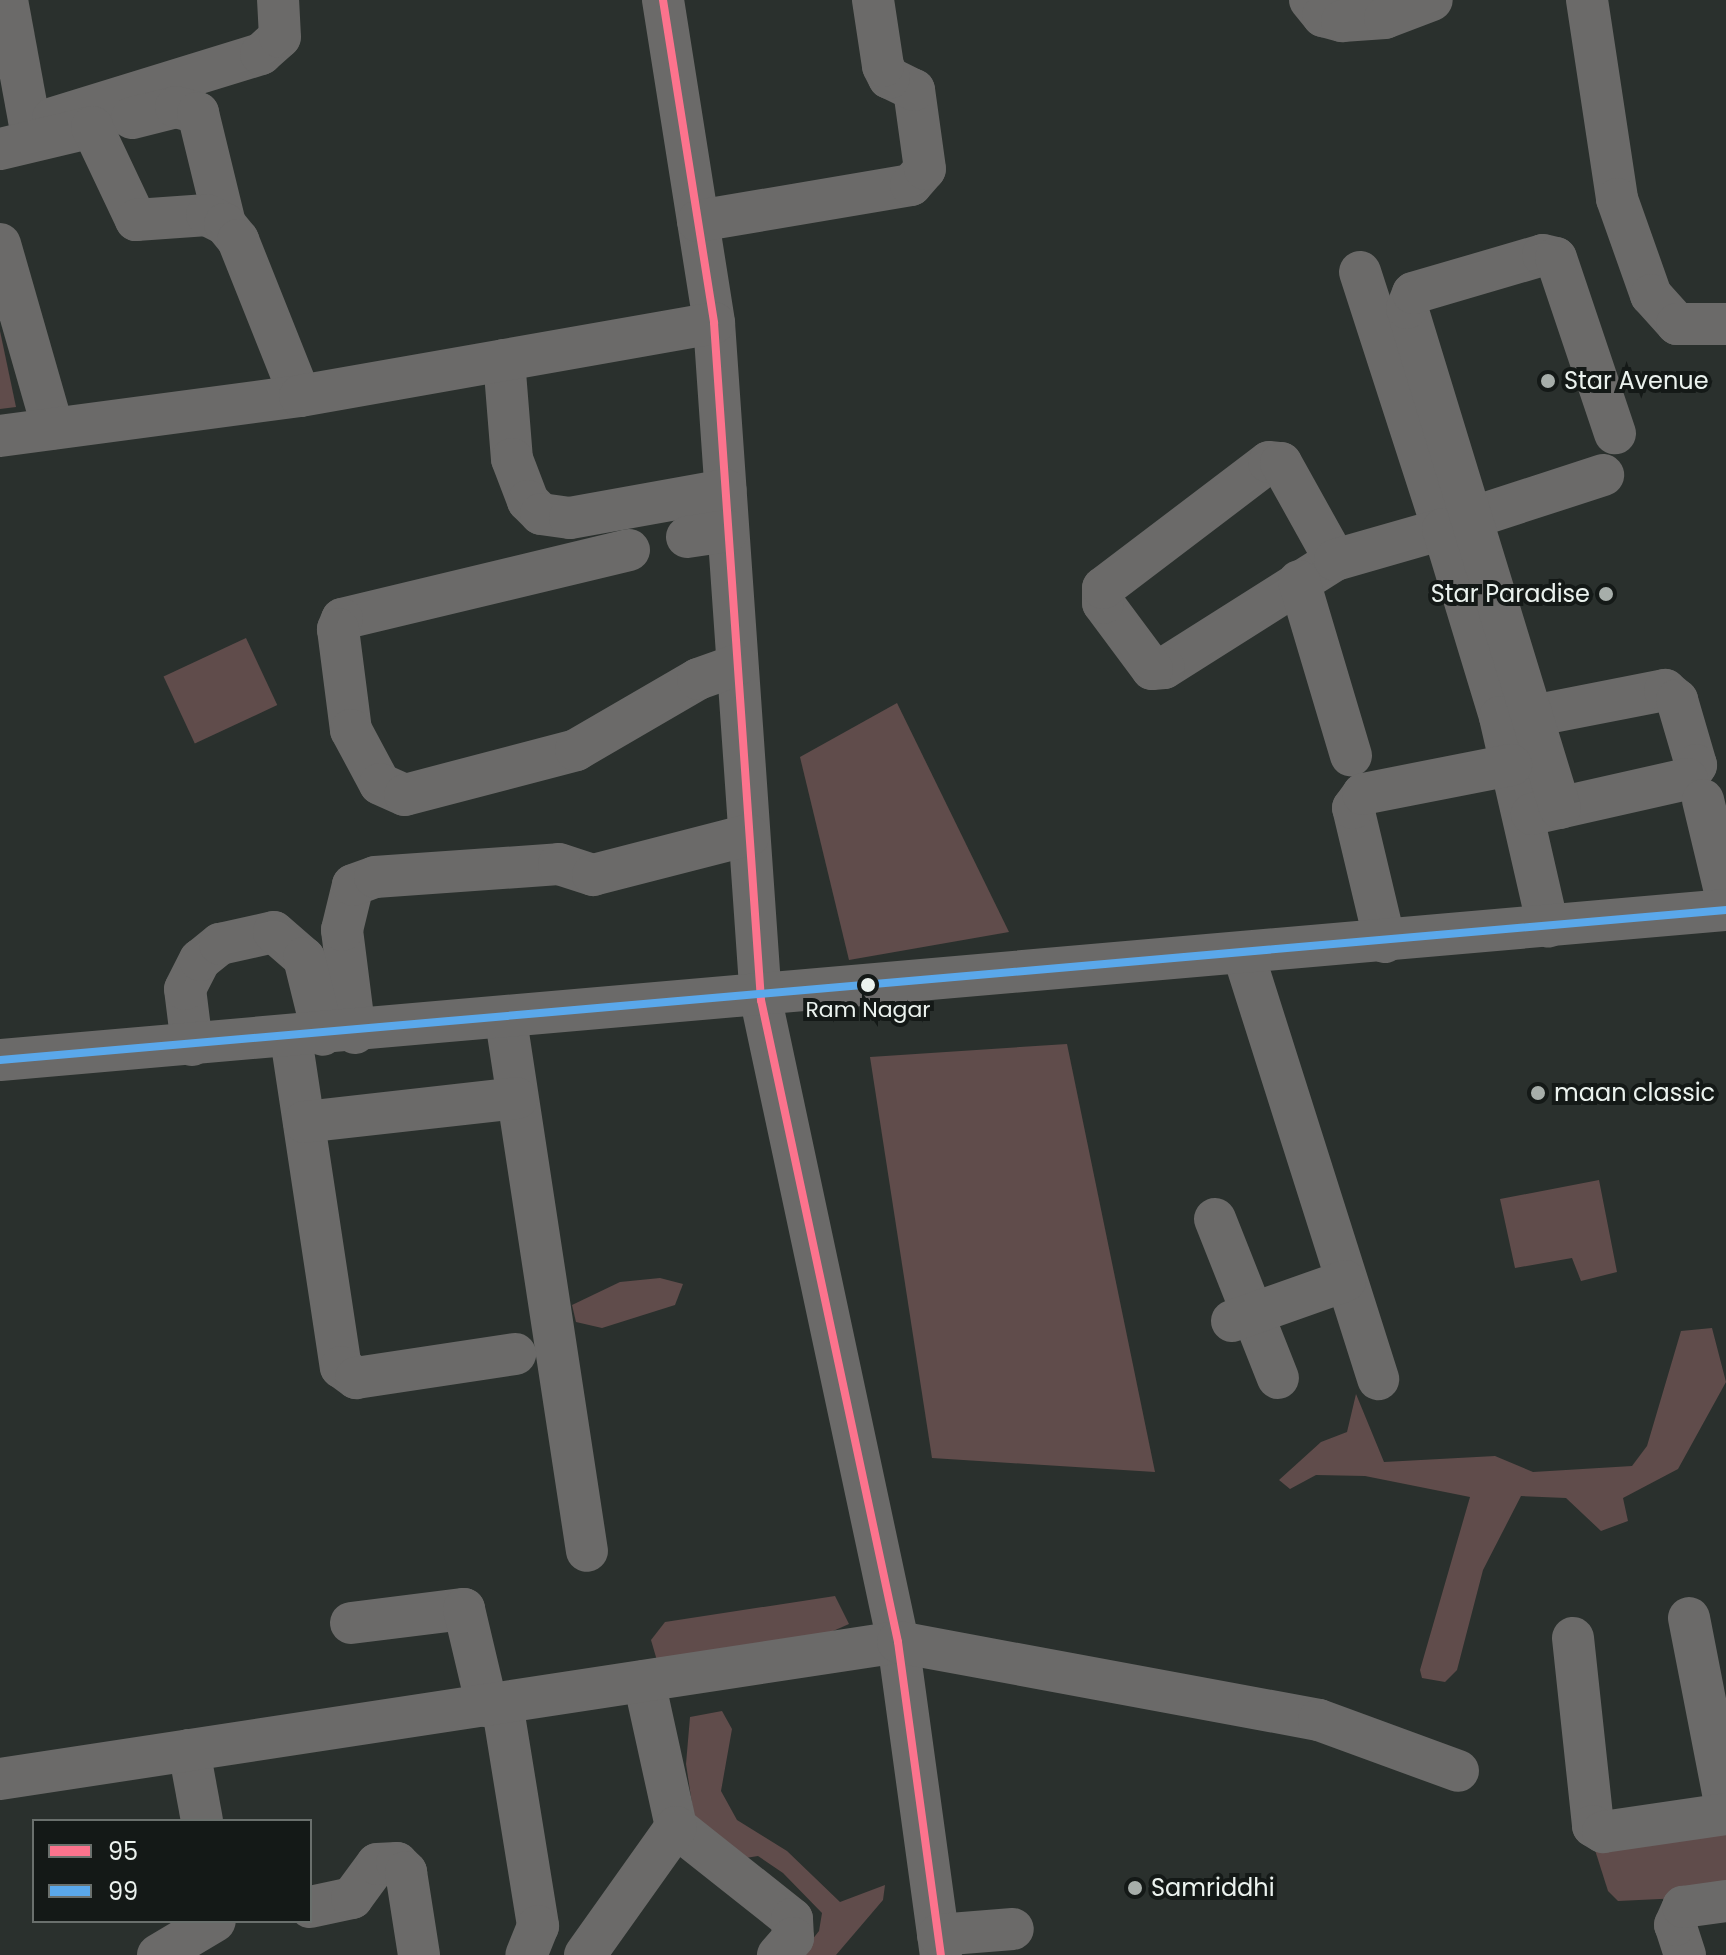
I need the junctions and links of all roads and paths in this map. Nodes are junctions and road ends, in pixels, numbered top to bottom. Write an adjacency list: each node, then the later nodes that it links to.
1 (7, 0): 9 (street)
2 (278, 0): 9 (street)
3 (663, 0): 10 (street)
4 (873, 0): 10 (street)
5 (1310, 0): 6 (street)
6 (1432, 0)
7 (1587, 0): 15 (street)
8 (92, 127): 9 (street); 11 (street); 11 (street)
9 (10, 137)
10 (698, 221): 14 (street)
11 (225, 224): 17 (street)
12 (0, 244): 18 (street)
13 (1360, 272): 23 (street)
14 (714, 323): 16 (street); 22 (street)
15 (1726, 324)
16 (504, 360): 17 (street); 22 (street)
17 (300, 396): 18 (street)
18 (53, 429): 20 (street)
19 (1615, 433): 23 (street)
20 (0, 436)
21 (1603, 475): 23 (street)
22 (725, 490): 24 (street)
23 (1457, 524): 27 (street); 30 (street)
24 (728, 531): 25 (street); 29 (street)
25 (687, 537)
26 (629, 550): 29 (street)
27 (1335, 560): 28 (street); 28 (street)
28 (1299, 581): 31 (street)
29 (737, 665): 34 (street)
30 (1520, 734): 33 (street); 33 (street); 38 (street)
31 (1351, 755)
32 (1703, 800): 35 (street)
33 (1542, 812): 37 (street)
34 (749, 835): 40 (street); 42 (street)
35 (1726, 896)
36 (1726, 910): 37 (street)
37 (1548, 927): 38 (street)
38 (1385, 942): 39 (street)
39 (1244, 956): 40 (street); 48 (street)
40 (761, 1000): 41 (street); 57 (street)
41 (506, 1020): 42 (street); 45 (street)
42 (323, 1035): 43 (street); 43 (street); 46 (street)
43 (192, 1045): 44 (street)
44 (0, 1060)
45 (517, 1098): 46 (street); 53 (street)
46 (304, 1122): 50 (street)
47 (1215, 1219): 49 (street)
48 (1345, 1281): 49 (street); 52 (street)
49 (1242, 1317): 51 (street)
50 (515, 1354)
51 (1278, 1378)
52 (1378, 1379)
53 (587, 1551)
54 (1689, 1618): 63 (street)
55 (351, 1623): 59 (street)
56 (1573, 1638): 63 (street)
57 (898, 1642): 58 (street); 61 (street); 71 (street)
58 (644, 1681): 59 (street); 65 (street)
59 (494, 1705): 60 (street); 75 (street)
60 (189, 1750): 62 (street); 64 (street)
61 (1458, 1771)
62 (0, 1779)
63 (1726, 1812)
64 (202, 1819)
65 (676, 1827): 76 (street); 77 (street)
66 (1726, 1901): 78 (street)
67 (312, 1907): 74 (street)
68 (214, 1923): 72 (street)
69 (218, 1923): 73 (street)
70 (1013, 1929): 71 (street)
71 (940, 1945)
72 (158, 1955)
73 (225, 1955)
74 (419, 1955)
75 (526, 1955)
76 (585, 1955)
77 (778, 1955)
78 (1685, 1955)

